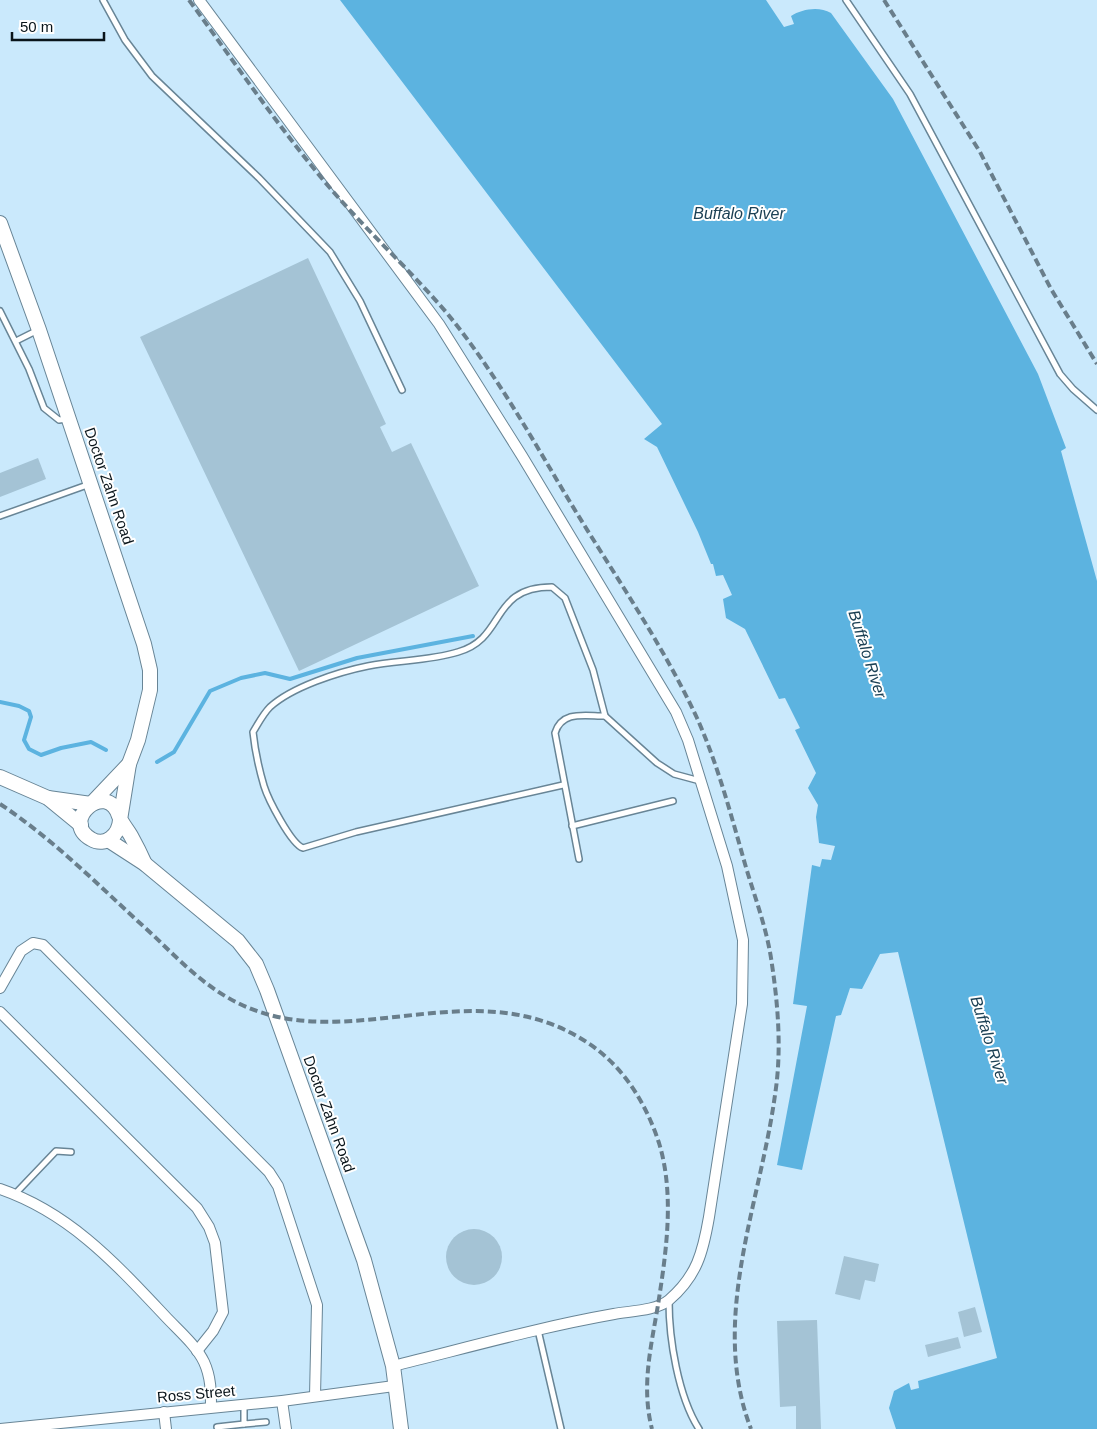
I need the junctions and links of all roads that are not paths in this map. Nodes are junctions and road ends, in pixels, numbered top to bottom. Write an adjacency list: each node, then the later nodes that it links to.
1 (104, 0): 8 (lane)
2 (199, 0): 16 (street)
3 (846, 0): 9 (lane)
4 (0, 223): 6 (street, Doctor Zahn Road)
5 (0, 311): 7 (lane)
6 (39, 330): 7 (lane); 10 (street, Doctor Zahn Road)
7 (16, 341): 10 (lane)
8 (402, 390)
9 (1097, 410)
10 (69, 419): 11 (street, Doctor Zahn Road)
11 (91, 484): 12 (lane); 14 (street, Doctor Zahn Road)
12 (0, 516)
13 (605, 716): 16 (lane); 17 (lane); 17 (lane)
14 (129, 764): 20 (street, Doctor Zahn Road); 21 (street, Doctor Zahn Road)
15 (0, 777): 18 (street)
16 (701, 782): 32 (street)
17 (563, 785): 23 (lane)
18 (48, 798): 20 (street); 22 (street)
19 (673, 801): 23 (lane)
20 (91, 804): 21 (street, Doctor Zahn Road); 22 (street, Doctor Zahn Road)
21 (120, 820): 24 (street, Doctor Zahn Road); 26 (street, Doctor Zahn Road)
22 (81, 825): 24 (street, Doctor Zahn Road)
23 (572, 826): 25 (lane)
24 (108, 840): 26 (street, Doctor Zahn Road)
25 (579, 859)
26 (144, 864): 35 (street, Doctor Zahn Road)
27 (0, 988): 37 (street)
28 (0, 1012): 34 (street)
29 (71, 1152): 31 (lane)
30 (0, 1189): 31 (street)
31 (15, 1195): 34 (street)
32 (669, 1300): 33 (street); 53 (lane)
33 (538, 1330): 35 (street); 52 (lane)
34 (197, 1351): 40 (street)
35 (392, 1366): 36 (street, Doctor Zahn Road)
36 (394, 1386): 37 (street, Ross Street); 47 (street, Doctor Zahn Road)
37 (315, 1396): 38 (street, Ross Street)
38 (282, 1401): 39 (street, Ross Street); 51 (street)
39 (244, 1404): 40 (street, Ross Street); 44 (lane)
40 (211, 1408): 41 (street, Ross Street)
41 (164, 1412): 48 (street, Ross Street); 49 (street)
42 (256, 1422): 43 (lane); 44 (lane); 50 (lane)
43 (266, 1422)
44 (244, 1424): 46 (lane)
45 (217, 1427): 46 (lane)
46 (228, 1427)
47 (402, 1427)
48 (0, 1428)
49 (166, 1429)
50 (257, 1429)
51 (286, 1429)
52 (561, 1429)
53 (699, 1429)

